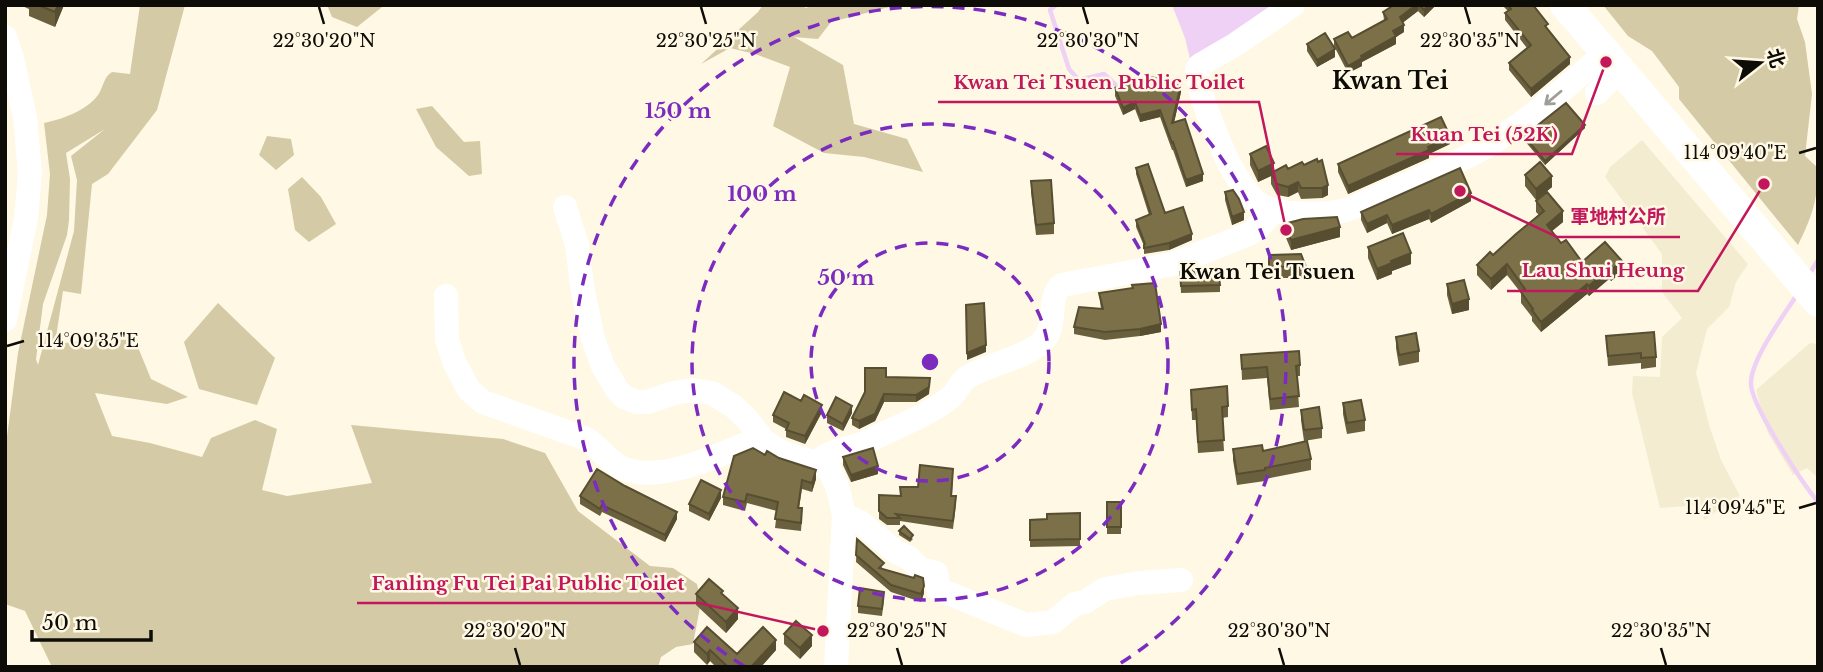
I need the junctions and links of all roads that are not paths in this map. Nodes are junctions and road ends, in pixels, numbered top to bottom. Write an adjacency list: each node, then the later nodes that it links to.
1 (1293, 5): 8 (street)
2 (1565, 5): 5 (main road)
3 (1591, 5): 9 (main road)
4 (5, 37): 12 (street)
5 (1612, 62): 6 (street); 8 (street, one-way to 8); 9 (main road)
6 (1597, 93)
7 (565, 206): 13 (street)
8 (1273, 210): 14 (street)
9 (1784, 250): 10 (main road)
10 (1816, 291)
11 (446, 296): 13 (street)
12 (5, 320)
13 (761, 437): 14 (street)
14 (821, 464): 15 (street)
15 (844, 515): 16 (street); 17 (street)
16 (1181, 580)
17 (836, 667)

